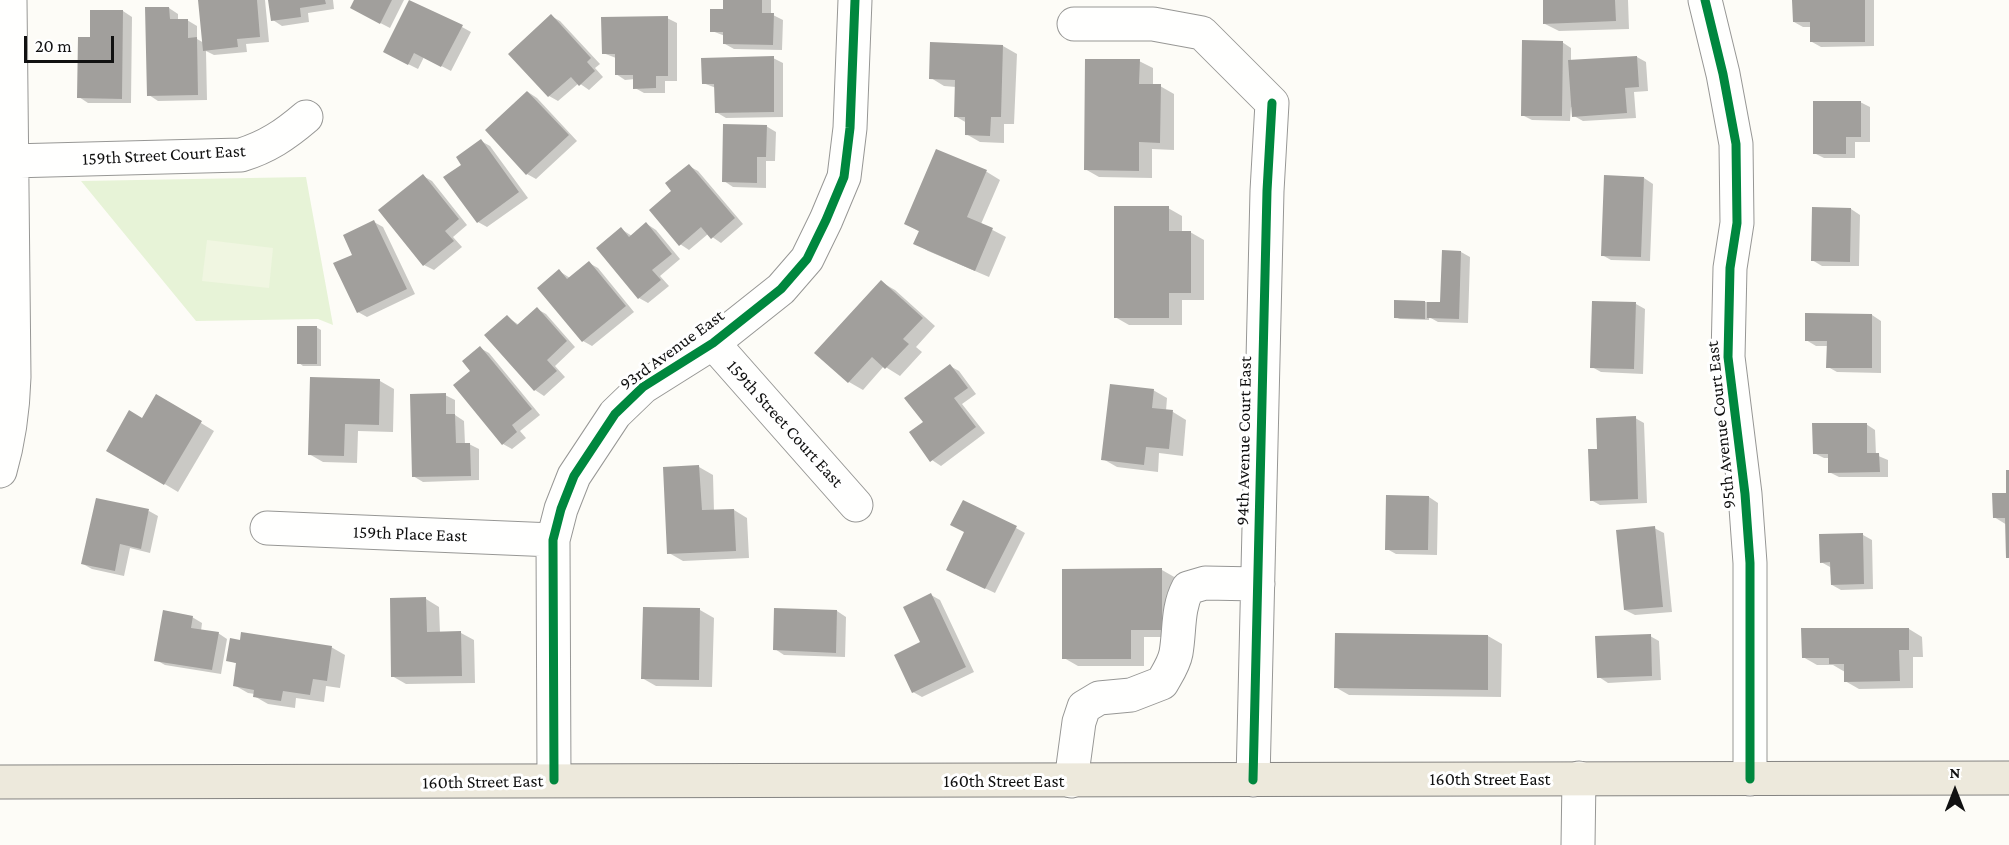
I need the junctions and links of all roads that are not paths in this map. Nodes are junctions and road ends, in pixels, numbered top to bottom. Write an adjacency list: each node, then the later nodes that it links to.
1 (10, 0): 6 (street)
2 (855, 0): 7 (street, 93rd Avenue East)
3 (1705, 0): 15 (street, 95th Avenue Court East)
4 (1074, 24): 12 (street, 94th Avenue Court East)
5 (306, 117): 6 (street, 159th Street Court East)
6 (11, 161): 8 (street)
7 (713, 343): 9 (street, 159th Street Court East); 11 (street, 93rd Avenue East)
8 (0, 471)
9 (856, 505)
10 (267, 528): 11 (street, 159th Place East)
11 (553, 540): 16 (street, 93rd Avenue East)
12 (1258, 584): 17 (street, 94th Avenue Court East); 18 (street)
13 (1579, 778): 15 (main road, 160th Street East); 17 (main road, 160th Street East); 20 (street)
14 (2009, 778): 15 (main road, 160th Street East)
15 (1750, 779)
16 (554, 780): 18 (main road, 160th Street East); 19 (main road, 160th Street East)
17 (1253, 780): 18 (main road, 160th Street East)
18 (1071, 781)
19 (0, 783)
20 (1578, 845)

